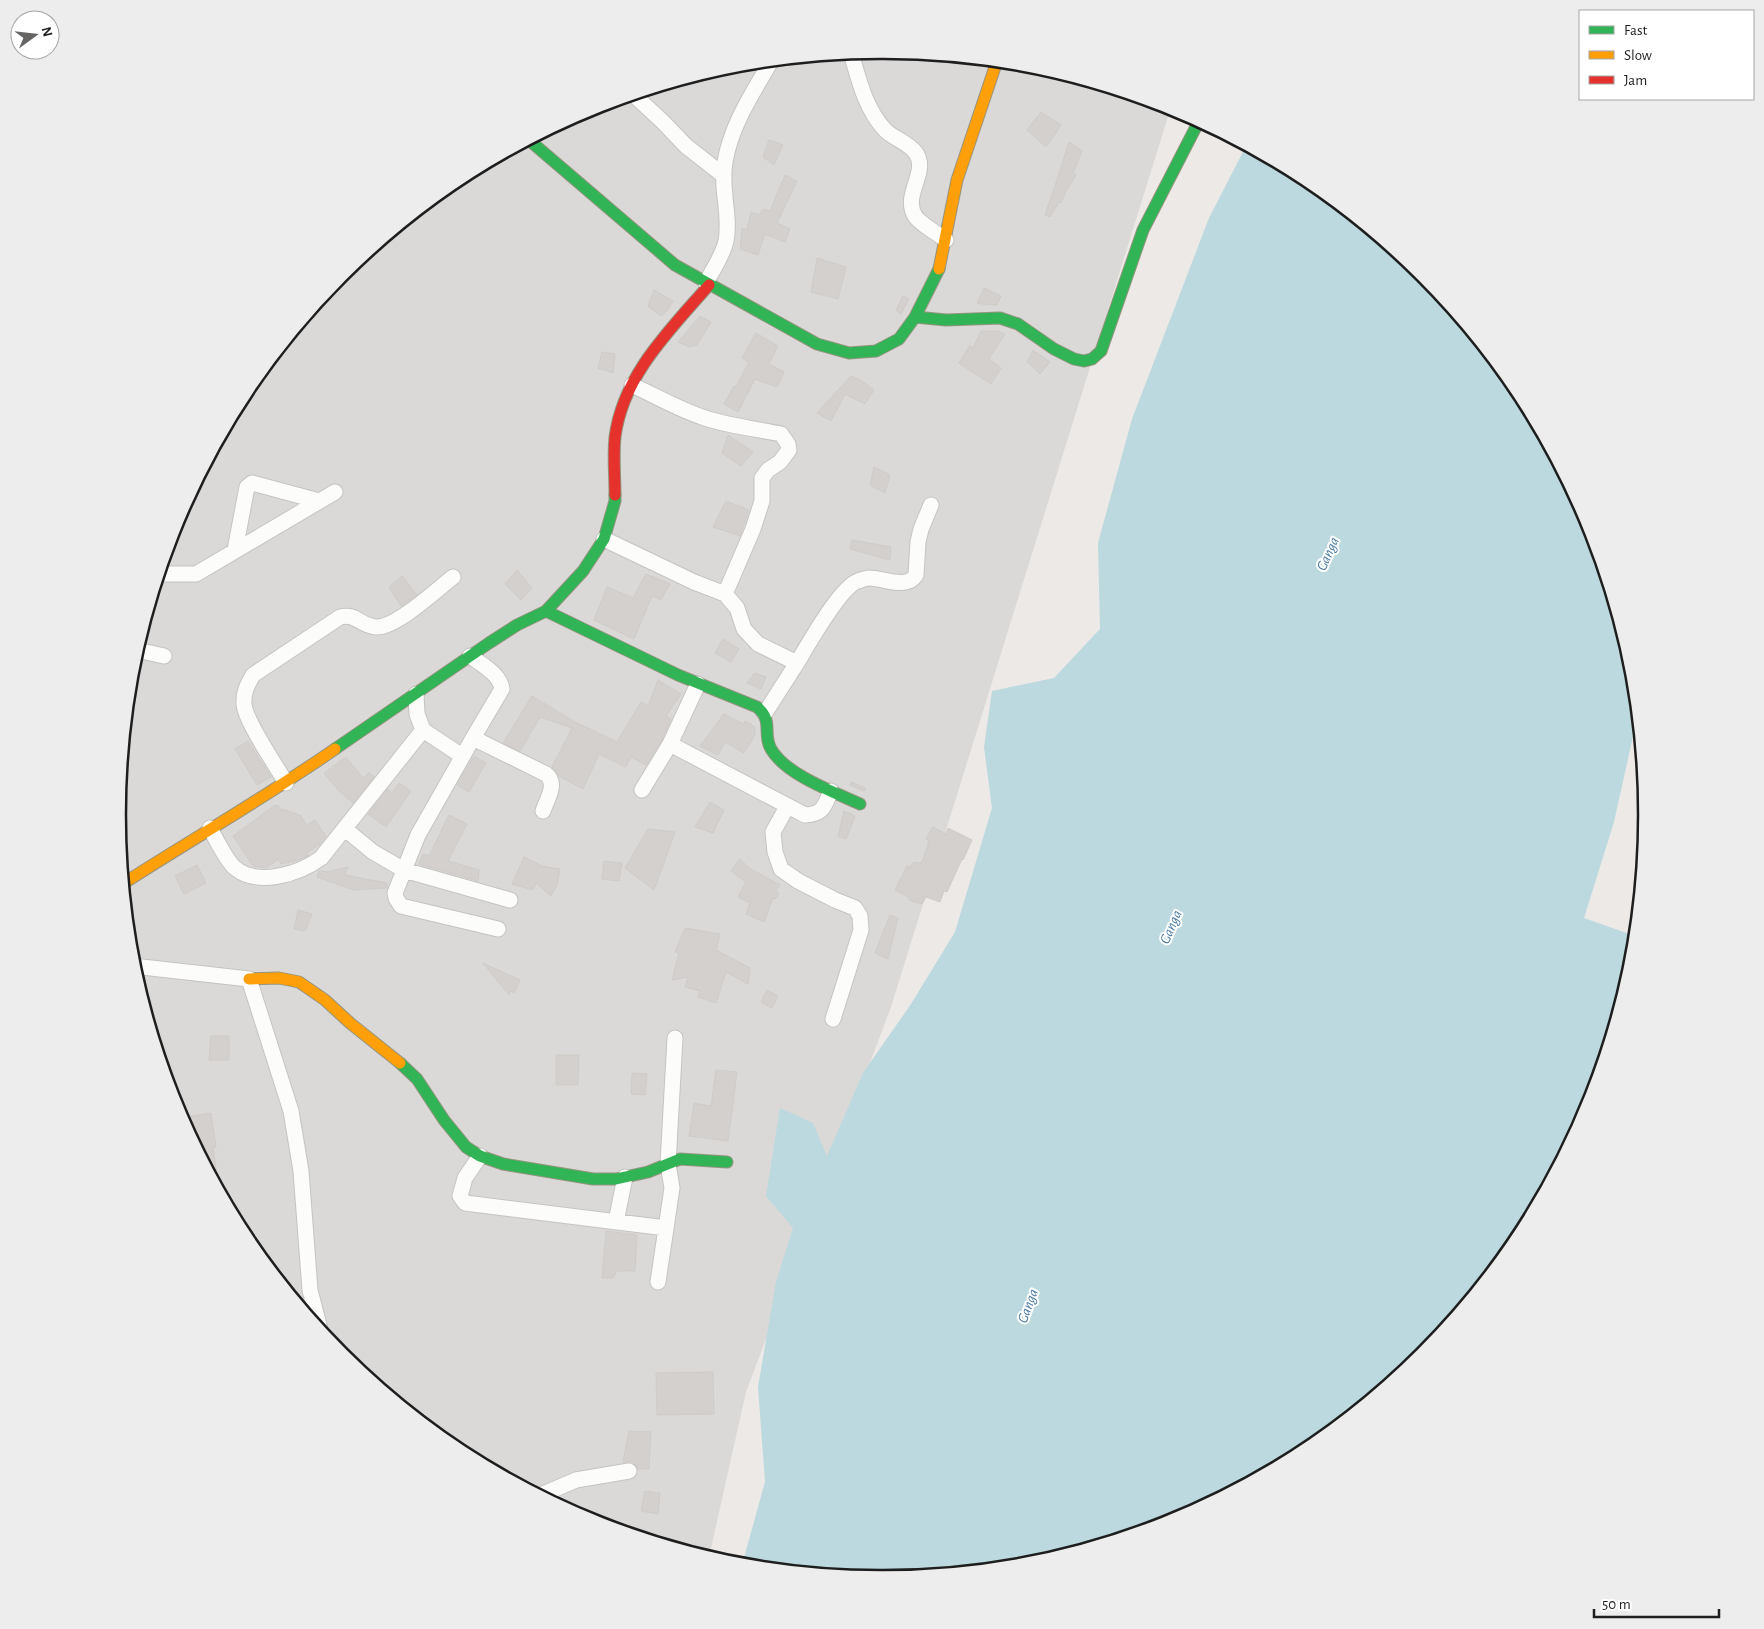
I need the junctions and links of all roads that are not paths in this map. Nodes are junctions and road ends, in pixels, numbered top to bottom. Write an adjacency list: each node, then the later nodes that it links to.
1 (853, 60): 8 (street)
2 (995, 67): 8 (street)
3 (767, 68): 7 (street)
4 (638, 99): 7 (street)
5 (1196, 128): 10 (street)
6 (534, 144): 9 (street)
7 (723, 175): 9 (street)
8 (946, 240): 10 (street)
9 (707, 284): 10 (street); 11 (street)
10 (915, 317)
11 (632, 385): 15 (street); 19 (street)
12 (335, 492): 13 (street)
13 (319, 502): 16 (street); 16 (street)
14 (931, 505): 24 (street)
15 (604, 539): 19 (street); 20 (street)
16 (235, 550): 17 (street)
17 (165, 574)
18 (453, 577): 32 (street)
19 (725, 594): 24 (street)
20 (546, 611): 23 (street); 25 (street)
21 (145, 652): 22 (street)
22 (164, 656)
23 (470, 656): 26 (street); 29 (street)
24 (797, 663): 27 (street)
25 (698, 684): 27 (street); 30 (street)
26 (416, 694): 28 (street); 32 (street)
27 (765, 713): 34 (street)
28 (423, 730): 31 (street); 39 (street)
29 (473, 738): 31 (street); 37 (street)
30 (670, 744): 33 (street); 36 (street)
31 (462, 756): 40 (street)
32 (286, 782): 38 (street)
33 (642, 790)
34 (831, 790): 35 (street); 36 (street)
35 (860, 804)
36 (787, 807): 46 (street)
37 (543, 811)
38 (210, 828): 39 (street); 41 (street)
39 (345, 829): 40 (street)
40 (404, 870): 42 (street); 43 (street)
41 (130, 879)
42 (510, 900)
43 (498, 929)
44 (142, 967): 45 (street)
45 (249, 979): 48 (street); 55 (street)
46 (833, 1018)
47 (675, 1038): 50 (street)
48 (480, 1156): 51 (street); 52 (street)
49 (727, 1162): 50 (street)
50 (668, 1164): 51 (street); 53 (street)
51 (625, 1177): 52 (street)
52 (616, 1222): 53 (street)
53 (666, 1228): 54 (street)
54 (658, 1282)
55 (317, 1316)
56 (629, 1471): 57 (street)
57 (548, 1492)

